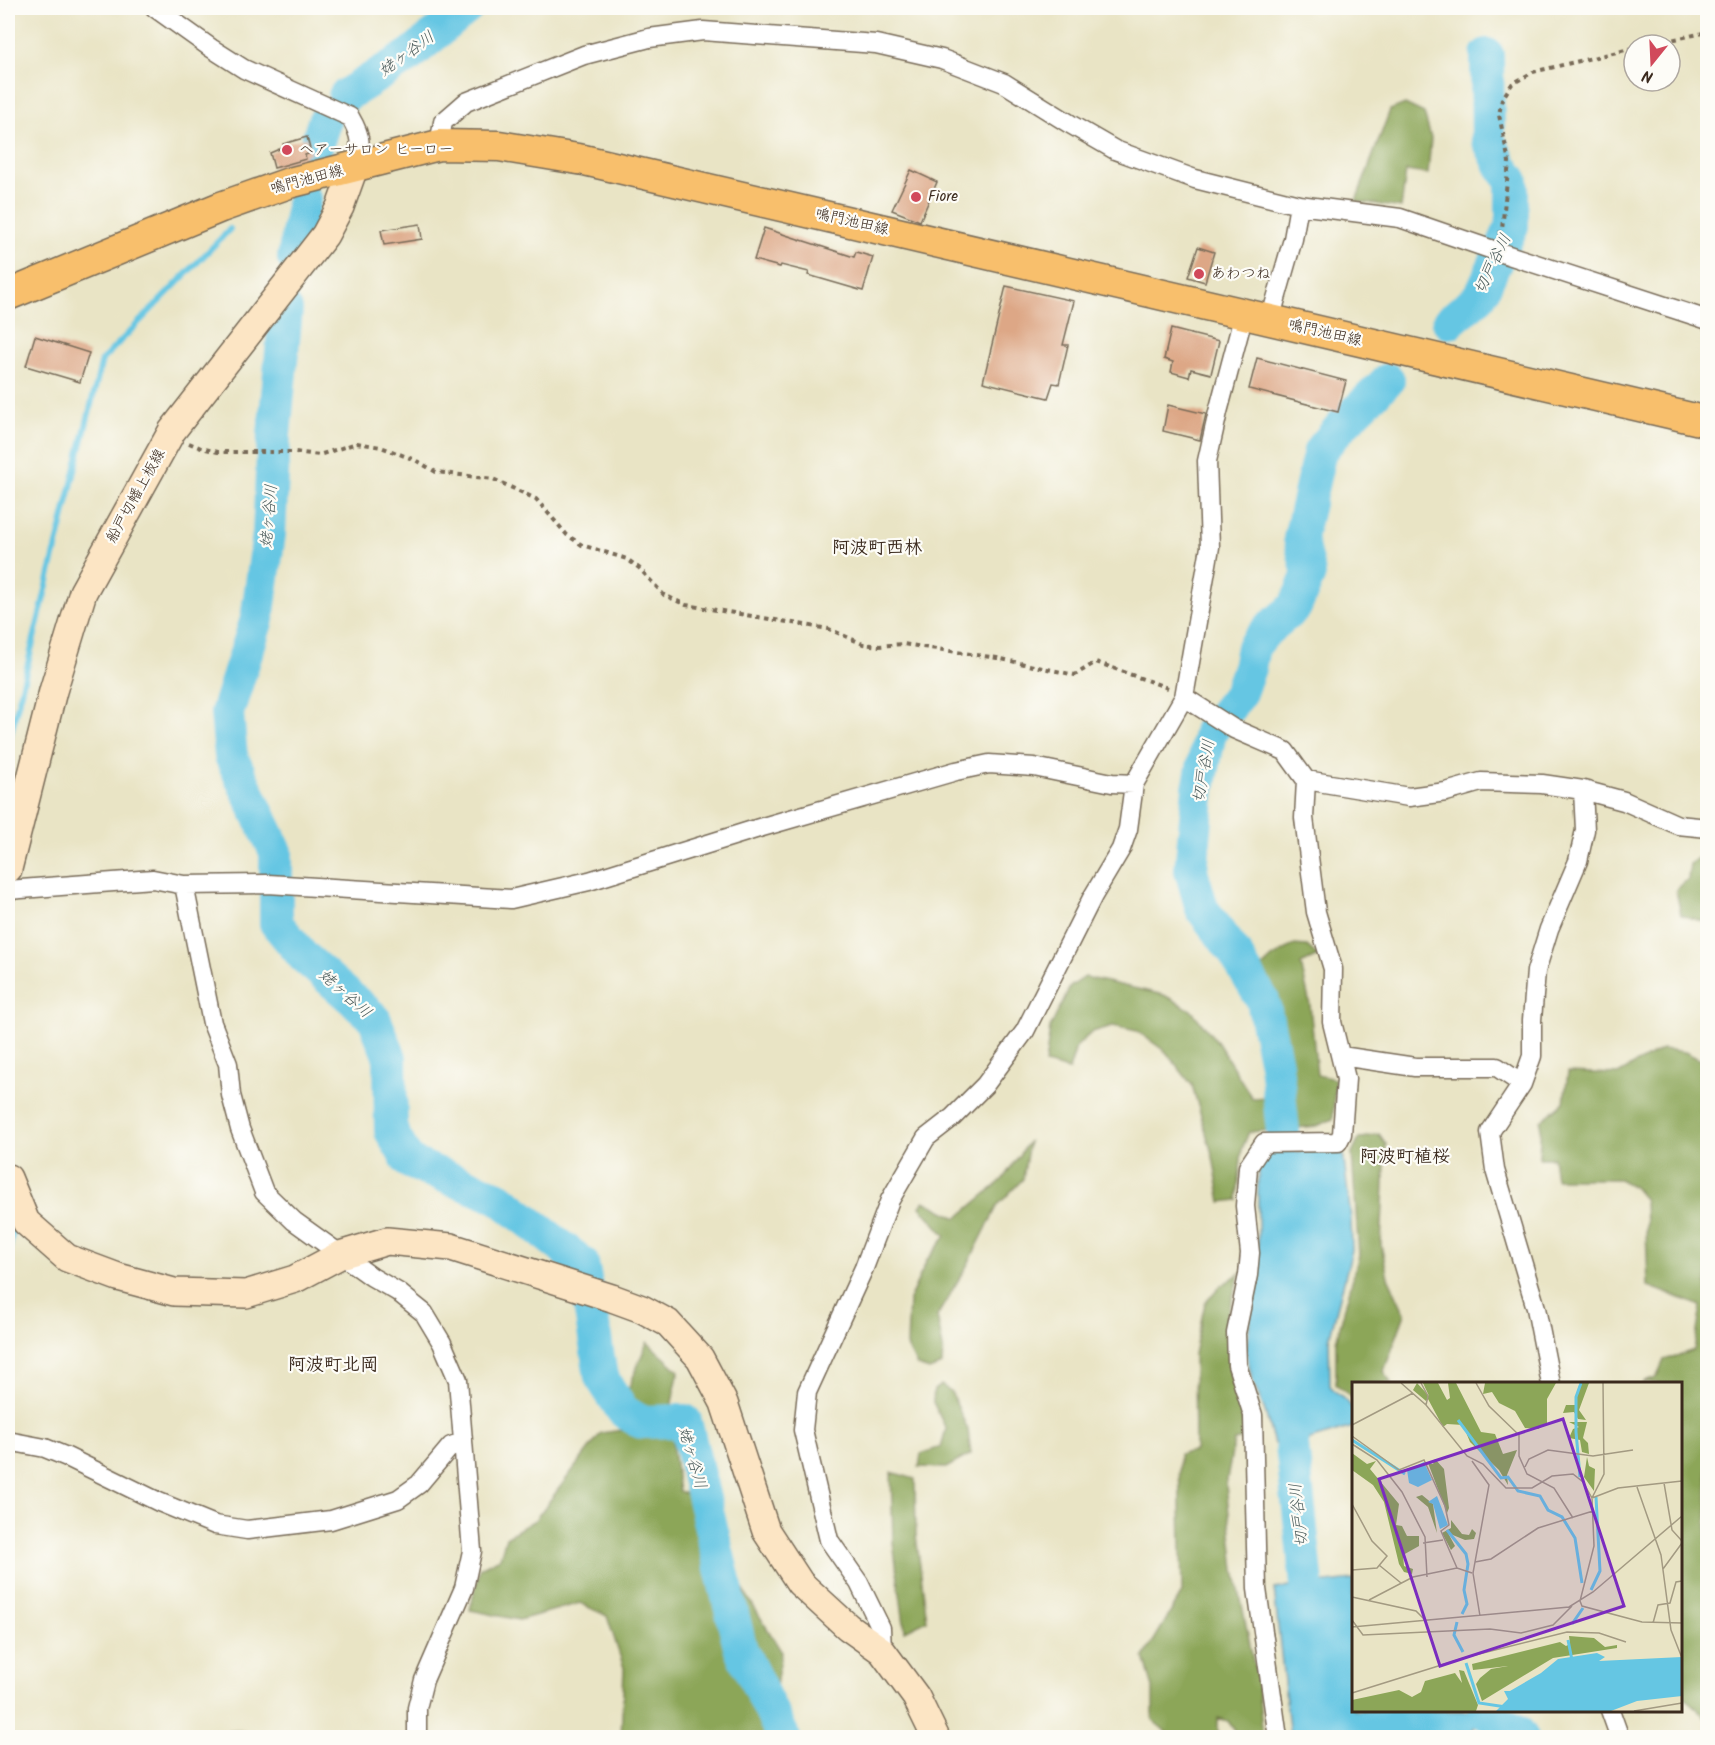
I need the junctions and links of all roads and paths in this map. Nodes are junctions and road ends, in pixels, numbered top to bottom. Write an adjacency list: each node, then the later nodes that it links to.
1 (155, 8): 6 (street)
2 (1707, 32): 3 (path)
3 (1682, 37)
4 (1622, 51): 8 (path)
5 (440, 145): 6 (main road, 鳴門池田線); 7 (street); 10 (main road, 鳴門池田線)
6 (354, 168): 9 (main road, 鳴門池田線); 13 (street, 船戸切幡上板線)
7 (1299, 205): 8 (street); 10 (street)
8 (1493, 250): 11 (street)
9 (8, 295)
10 (1257, 317): 12 (main road, 鳴門池田線); 14 (street)
11 (1707, 320)
12 (1707, 422)
13 (172, 431): 14 (path); 19 (street, 船戸切幡上板線)
14 (1184, 697): 15 (street); 16 (street)
15 (1306, 780): 17 (street); 22 (street)
16 (1134, 784): 20 (street); 29 (street)
17 (1583, 790): 18 (street); 23 (street)
18 (1707, 828)
19 (8, 869)
20 (184, 885): 21 (street); 25 (street)
21 (8, 890)
22 (1341, 1056): 23 (street); 33 (street)
23 (1522, 1084): 26 (street)
24 (8, 1178): 25 (street)
25 (340, 1255): 28 (street); 29 (street)
26 (1551, 1382)
27 (8, 1441): 28 (street)
28 (462, 1442): 31 (street)
29 (882, 1651): 32 (street)
30 (1611, 1712): 34 (street)
31 (417, 1737)
32 (936, 1737)
33 (1278, 1737)
34 (1620, 1737)

